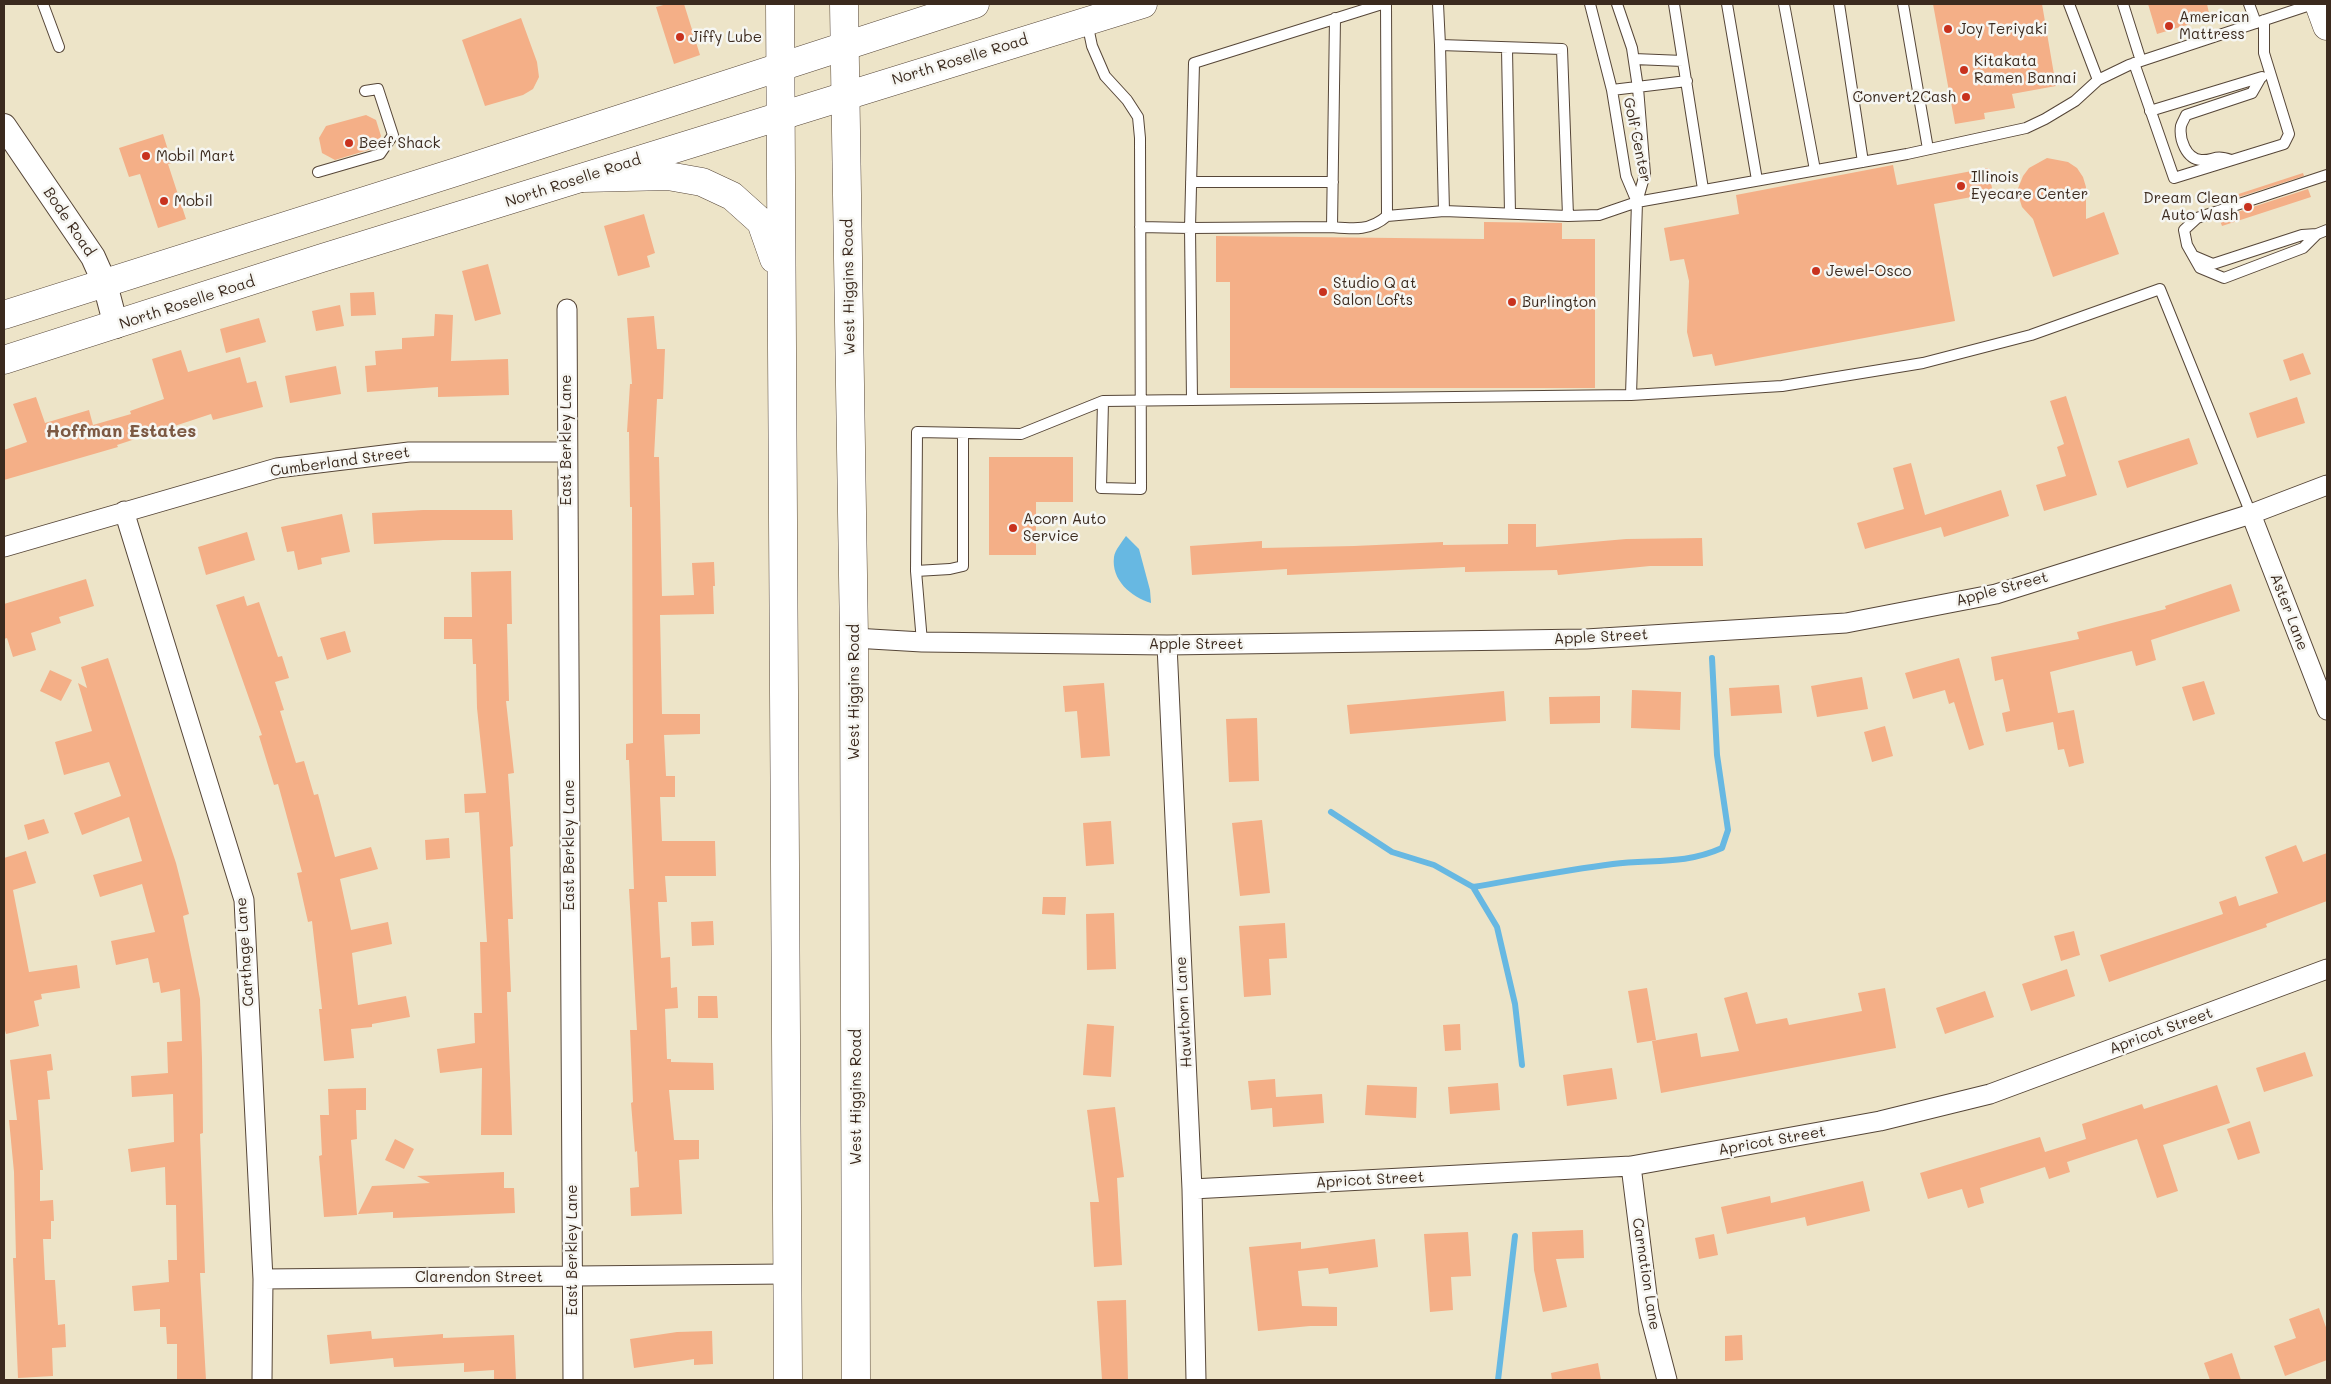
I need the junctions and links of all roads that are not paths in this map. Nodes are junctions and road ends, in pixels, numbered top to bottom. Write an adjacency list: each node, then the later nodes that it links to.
1 (43, 4): 26 (lane)
2 (780, 4): 32 (main road)
3 (844, 4): 27 (main road, West Higgins Road)
4 (975, 4): 27 (main road)
5 (1143, 4): 22 (main road, North Roselle Road)
6 (1382, 4): 21 (lane)
7 (1386, 4): 58 (lane)
8 (1438, 4): 25 (lane)
9 (1590, 4): 38 (lane, Golf Center)
10 (1617, 4): 29 (lane, Golf Center)
11 (1674, 4): 30 (lane)
12 (1727, 4): 51 (lane)
13 (1784, 4): 47 (lane)
14 (1838, 4): 46 (lane)
15 (1903, 4): 44 (lane)
16 (2070, 4): 35 (lane)
17 (2123, 4): 31 (lane)
18 (2249, 4): 23 (lane)
19 (2313, 4): 23 (lane)
20 (2318, 4): 24 (main road)
21 (1335, 18): 52 (lane); 53 (lane)
22 (1087, 21): 40 (main road, North Roselle Road); 60 (lane)
23 (2260, 22): 31 (lane); 33 (lane)
24 (2327, 26)
25 (1440, 45): 28 (lane); 56 (lane)
26 (59, 46)
27 (843, 46): 32 (main road); 40 (main road, West Higgins Road)
28 (1507, 48): 57 (lane); 59 (lane)
29 (1634, 60): 30 (lane); 37 (lane, Golf Center)
30 (1683, 61): 36 (lane)
31 (2137, 62): 35 (lane); 41 (lane)
32 (778, 68): 42 (main road); 67 (main road)
33 (2270, 74): 34 (lane); 45 (lane)
34 (2260, 78): 41 (lane); 45 (lane)
35 (2098, 80): 44 (lane)
36 (1686, 81): 37 (lane); 54 (lane)
37 (1638, 88): 38 (lane); 55 (lane, Golf Center)
38 (1612, 90): 55 (lane, Golf Center)
39 (365, 91): 48 (lane)
40 (845, 96): 42 (main road, North Roselle Road); 83 (main road, West Higgins Road)
41 (2150, 111): 45 (lane)
42 (781, 116): 50 (main road, North Roselle Road); 66 (main road)
43 (4, 126): 67 (street, Bode Road)
44 (1928, 149): 46 (lane)
45 (2231, 160)
46 (1863, 162): 47 (lane)
47 (1815, 170): 51 (lane)
48 (318, 172)
49 (2327, 175): 65 (lane)
50 (583, 178): 66 (main road); 70 (main road, North Roselle Road)
51 (1757, 180): 54 (lane)
52 (1191, 182): 53 (lane); 62 (lane)
53 (1333, 182): 61 (lane)
54 (1703, 190): 55 (lane)
55 (1637, 202): 59 (lane); 72 (lane)
56 (1444, 211): 57 (lane); 58 (lane)
57 (1510, 214): 59 (lane)
58 (1387, 216): 61 (lane)
59 (1568, 216)
60 (1140, 226): 62 (lane); 73 (lane)
61 (1332, 227): 62 (lane)
62 (1190, 228): 74 (lane)
63 (2327, 230): 64 (lane)
64 (2317, 234): 65 (lane); 65 (lane)
65 (2194, 256)
66 (781, 280): 90 (main road)
67 (105, 284): 69 (main road); 70 (street, Bode Road)
68 (566, 309): 77 (street, East Berkley Lane)
69 (4, 315)
70 (116, 326): 71 (main road, North Roselle Road)
71 (4, 360)
72 (1631, 395): 74 (lane); 80 (lane)
73 (1142, 400): 74 (lane); 75 (lane); 75 (lane)
74 (1192, 400)
75 (1103, 402): 76 (lane)
76 (963, 434): 82 (lane); 82 (lane)
77 (566, 452): 79 (street, Cumberland Street); 91 (street, East Berkley Lane)
78 (2327, 485): 80 (street, Apple Street)
79 (124, 511): 81 (street, Cumberland Street); 92 (street, Carthage Lane)
80 (2251, 514): 85 (street, Apple Street); 86 (street, Aster Lane)
81 (4, 547)
82 (916, 571): 84 (lane)
83 (854, 638): 84 (street, Apple Street); 96 (main road, West Higgins Road)
84 (922, 642): 85 (street, Apple Street)
85 (1167, 644): 89 (street, Hawthorn Lane)
86 (2327, 710)
87 (2327, 969): 88 (street, Apricot Street)
88 (1631, 1166): 89 (street, Apricot Street); 98 (street, Carnation Lane)
89 (1192, 1189): 97 (street, Hawthorn Lane)
90 (786, 1274): 91 (street, Clarendon Street); 95 (main road)
91 (572, 1276): 92 (street, Clarendon Street); 94 (street, East Berkley Lane)
92 (262, 1279): 93 (street, Carthage Lane)
93 (262, 1380)
94 (573, 1380)
95 (788, 1380)
96 (856, 1380)
97 (1196, 1380)
98 (1667, 1380)

